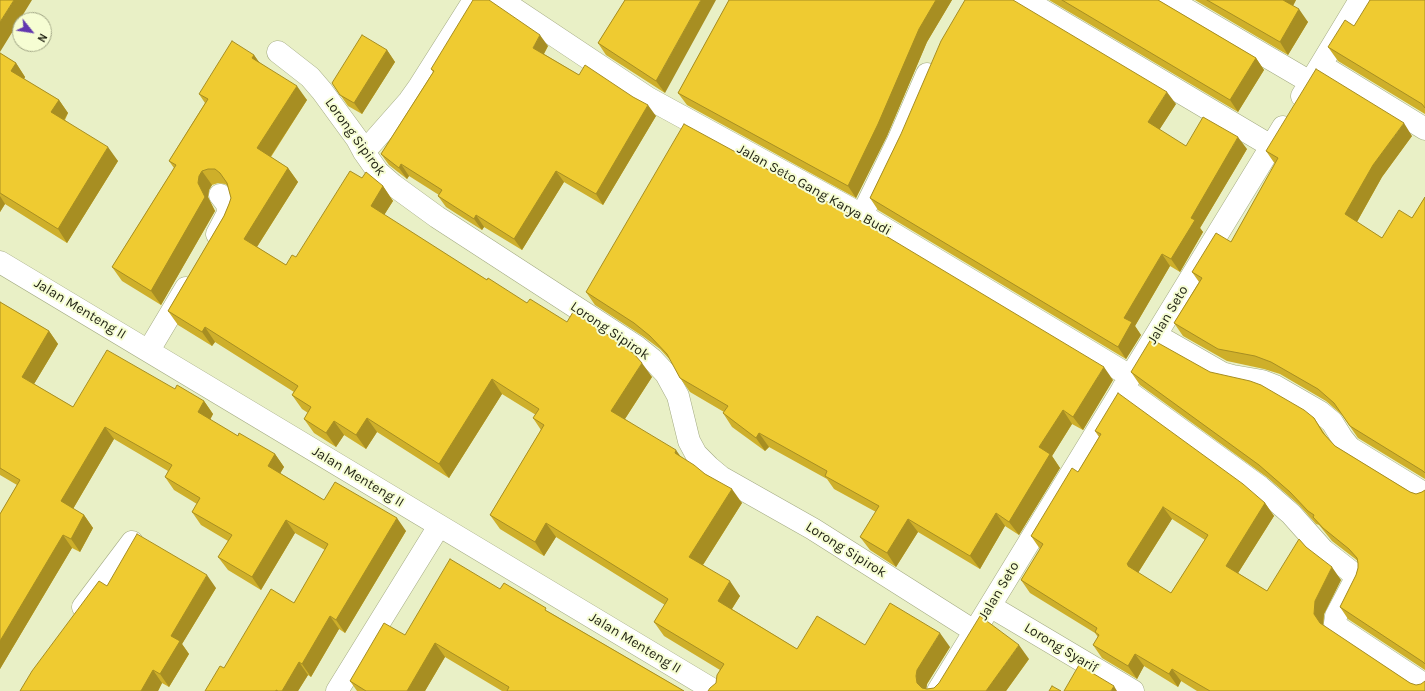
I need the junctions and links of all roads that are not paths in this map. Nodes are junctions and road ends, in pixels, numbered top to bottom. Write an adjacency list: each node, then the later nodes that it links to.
1 (474, 0): 11 (street)
2 (501, 0): 13 (street, Jalan Seto Gang Karya Budi)
3 (1025, 0): 10 (street)
4 (1170, 0): 8 (street)
5 (1360, 0): 8 (street, Jalan Seto)
6 (278, 52): 11 (street, Lorong Sipirok)
7 (935, 55): 13 (street)
8 (1316, 73): 9 (street); 10 (street, Jalan Seto)
9 (1425, 129)
10 (1271, 146): 17 (street, Jalan Seto)
11 (364, 152): 25 (street, Lorong Sipirok)
12 (220, 194): 14 (street)
13 (862, 215): 19 (street, Jalan Seto Gang Karya Budi)
14 (208, 250)
15 (0, 262): 18 (street, Jalan Menteng II)
16 (196, 270): 18 (street)
17 (1156, 335): 19 (street, Jalan Seto); 20 (street)
18 (149, 350): 21 (street, Jalan Menteng II)
19 (1127, 382): 23 (street, Jalan Seto); 26 (street, Jalan Seto Gang Karya Budi)
20 (1425, 494)
21 (440, 526): 27 (street); 28 (street, Jalan Menteng II)
22 (132, 542): 24 (street)
23 (990, 606): 25 (street, Jalan Seto); 30 (street, Lorong Syarif)
24 (71, 623)
25 (974, 632): 29 (street, Jalan Seto)
26 (1425, 685)
27 (337, 691)
28 (715, 691)
29 (938, 691)
30 (1133, 691)

